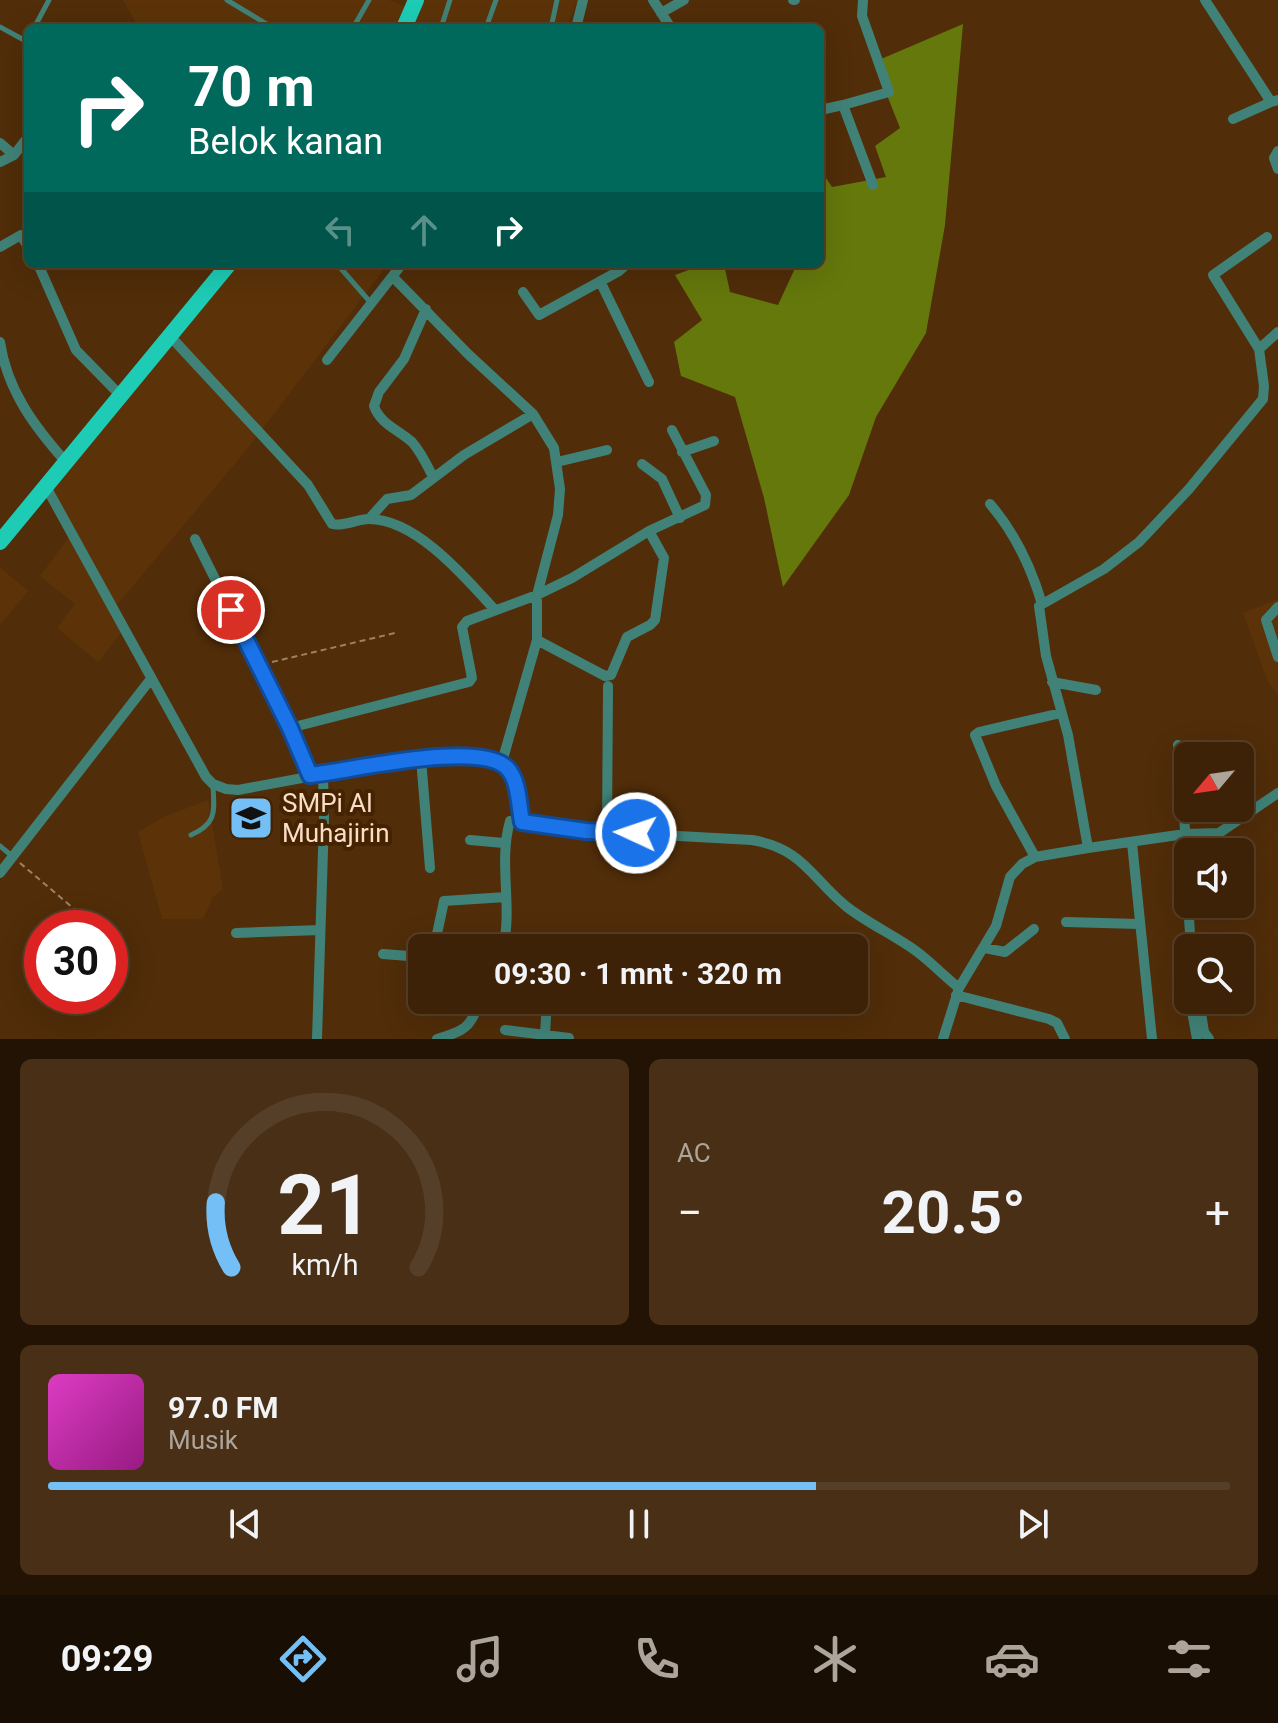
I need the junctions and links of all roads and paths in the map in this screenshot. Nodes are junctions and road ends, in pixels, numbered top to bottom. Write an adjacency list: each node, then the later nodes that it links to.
1 (48, 0): 14 (lane)
2 (227, 0): 15 (lane)
3 (369, 0): 16 (lane)
4 (416, 0): 17 (main road)
5 (450, 0): 18 (lane)
6 (496, 0): 19 (lane)
7 (557, 0): 20 (lane)
8 (583, 0): 21 (street)
9 (653, 0): 13 (street)
10 (684, 0): 13 (street)
11 (863, 0): 26 (street)
12 (1205, 0): 25 (street)
13 (661, 13): 22 (street)
14 (36, 24)
15 (266, 24)
16 (355, 24)
17 (406, 24)
18 (442, 24)
19 (487, 24)
20 (552, 24)
21 (577, 24)
22 (668, 24)
23 (0, 27): 24 (lane)
24 (24, 40)
25 (1275, 101): 28 (street)
26 (843, 105): 27 (street); 35 (street)
27 (824, 109)
28 (1233, 119)
29 (24, 142): 32 (street)
30 (0, 143): 32 (street)
31 (1278, 151): 34 (street)
32 (14, 155): 33 (street)
33 (0, 162)
34 (1278, 169)
35 (873, 185)
36 (1267, 237): 52 (street)
37 (24, 240): 38 (street)
38 (0, 247)
39 (40, 268): 56 (street)
40 (226, 268): 50 (main road)
41 (340, 268): 47 (lane)
42 (399, 268): 44 (street)
43 (621, 268): 45 (street)
44 (393, 277): 47 (street); 48 (street)
45 (600, 281): 46 (street); 55 (street)
46 (523, 292)
47 (372, 304): 53 (street)
48 (426, 309): 57 (street); 65 (street)
49 (1278, 332): 52 (street)
50 (170, 336): 56 (main road); 69 (street)
51 (0, 342): 54 (street)
52 (1259, 349): 74 (street)
53 (327, 360)
54 (1, 362): 62 (street)
55 (649, 382)
56 (120, 395): 62 (main road)
57 (533, 414): 63 (street); 65 (street)
58 (672, 430): 61 (street)
59 (714, 441): 61 (street)
60 (607, 450): 63 (street)
61 (682, 452): 68 (street)
62 (65, 461): 66 (main road)
63 (557, 462): 73 (street)
64 (642, 464): 68 (street)
65 (433, 477): 69 (street)
66 (45, 485): 72 (main road); 81 (street)
67 (990, 504): 74 (street)
68 (680, 518): 70 (street)
69 (369, 519): 76 (street)
70 (649, 531): 73 (street); 78 (street)
71 (195, 539): 80 (street)
72 (0, 542)
73 (537, 595): 76 (street); 78 (street)
74 (1042, 604): 82 (street)
75 (1278, 607): 79 (street)
76 (494, 609): 86 (street)
77 (395, 633): 80 (path)
78 (537, 640): 88 (street)
79 (1278, 657)
80 (259, 665): 86 (street)
81 (150, 680): 91 (street); 104 (street)
82 (1052, 682): 84 (street); 85 (street)
83 (608, 686): 95 (street)
84 (1096, 690)
85 (1061, 713): 103 (street); 105 (street)
86 (290, 728): 90 (street)
87 (421, 759): 88 (street); 89 (street); 106 (street)
88 (502, 762): 93 (street)
89 (323, 774): 90 (street); 113 (street)
90 (310, 775): 91 (street)
91 (213, 784): 97 (lane)
92 (1278, 793): 96 (street)
93 (522, 822): 95 (street); 100 (street)
94 (1184, 822): 96 (street)
95 (607, 832): 120 (street)
96 (1185, 834): 98 (street); 101 (street)
97 (191, 835)
98 (1185, 838)
99 (470, 840): 100 (street)
100 (504, 843): 108 (street)
101 (1132, 843): 103 (street); 111 (street)
102 (0, 846): 104 (lane)
103 (1088, 848): 105 (street)
104 (13, 857): 107 (street); 109 (path)
105 (1035, 857): 117 (street)
106 (430, 868)
107 (0, 873)
108 (506, 897): 115 (street); 116 (street)
109 (75, 910)
110 (1066, 922): 111 (street)
111 (1139, 924): 132 (street)
112 (1034, 929): 117 (street)
113 (320, 930): 114 (street); 128 (street)
114 (236, 933)
115 (437, 934)
116 (505, 934)
117 (985, 948): 120 (street)
118 (383, 954): 119 (street)
119 (408, 956)
120 (957, 992): 130 (street); 131 (street)
121 (475, 1014): 129 (street)
122 (546, 1014): 126 (street)
123 (1193, 1014): 133 (street)
124 (1201, 1014): 134 (street)
125 (505, 1030): 126 (street)
126 (545, 1035): 127 (street)
127 (569, 1038)
128 (317, 1039)
129 (437, 1039)
130 (943, 1039)
131 (1065, 1039)
132 (1152, 1039)
133 (1197, 1039)
134 (1209, 1039)

